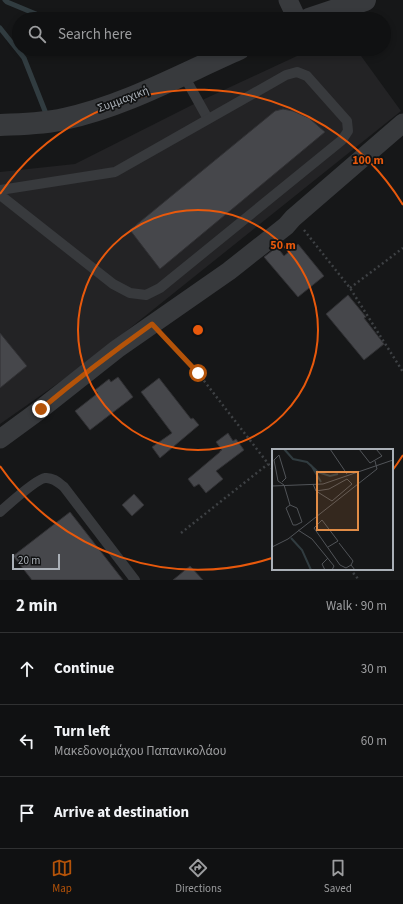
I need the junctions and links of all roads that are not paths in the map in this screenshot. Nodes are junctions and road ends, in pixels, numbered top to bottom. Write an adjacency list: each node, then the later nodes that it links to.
1 (288, 0): 3 (street)
2 (365, 0): 4 (street)
3 (293, 12)
4 (330, 12)
5 (223, 56): 6 (street, Συμμαχική)
6 (183, 74): 7 (lane); 9 (street, Συμμαχική)
7 (208, 119): 10 (lane); 11 (lane)
8 (403, 123): 12 (street)
9 (0, 125)
10 (0, 190)
11 (0, 195)
12 (0, 439)
13 (0, 512): 14 (lane)
14 (135, 580)

